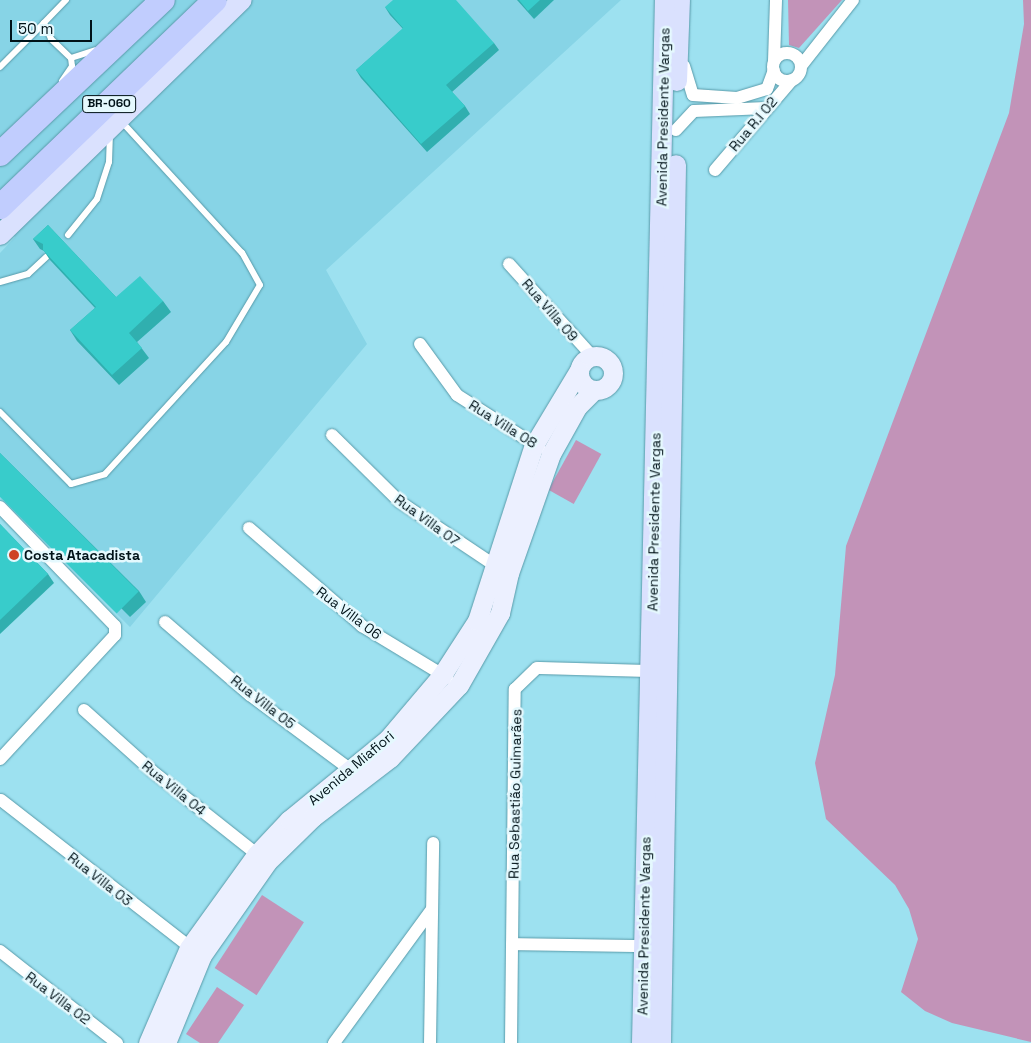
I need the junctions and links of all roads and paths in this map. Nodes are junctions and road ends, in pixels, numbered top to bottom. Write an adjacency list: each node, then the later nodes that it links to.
1 (66, 0): 11 (lane)
2 (151, 0): 13 (highway)
3 (163, 0): 27 (highway, BR-060)
4 (215, 0): 29 (highway, BR-060)
5 (242, 0): 24 (main road)
6 (665, 0): 44 (main road, Avenida Presidente Vargas)
7 (680, 0): 25 (main road, Avenida Presidente Vargas)
8 (684, 0): 21 (street)
9 (776, 0): 12 (street)
10 (853, 0): 18 (street)
11 (44, 23): 15 (lane); 16 (lane)
12 (775, 35): 14 (street); 17 (street)
13 (99, 48): 15 (lane); 20 (highway)
14 (787, 54): 17 (street); 18 (street)
15 (70, 58): 20 (lane)
16 (0, 66)
17 (774, 66): 19 (street); 21 (street)
18 (801, 66): 19 (street)
19 (792, 80): 22 (street, Rua R.I 02)
20 (60, 84): 26 (highway)
21 (693, 95): 23 (street)
22 (766, 108): 23 (street); 28 (street, Rua R.I 02)
23 (694, 111): 25 (street)
24 (116, 125): 30 (lane); 31 (main road); 40 (lane)
25 (676, 130): 44 (main road, Avenida Presidente Vargas)
26 (0, 132)
27 (0, 154)
28 (715, 170)
29 (0, 207)
30 (68, 234)
31 (0, 235)
32 (46, 256): 34 (lane)
33 (509, 264): 37 (street, Rua Villa 09)
34 (3, 282): 35 (lane)
35 (0, 288)
36 (420, 344): 42 (street, Rua Villa 08)
37 (592, 356): 38 (street); 39 (street)
38 (579, 370): 39 (street); 42 (street, Avenida Miafiori)
39 (594, 390): 43 (street, Avenida Miafiori)
40 (0, 412)
41 (332, 436): 47 (street, Rua Villa 07)
42 (534, 445): 43 (street, Rua Villa 08); 47 (street, Avenida Miafiori)
43 (551, 454): 47 (street, Avenida Miafiori)
44 (663, 478): 49 (main road, Avenida Presidente Vargas); 70 (main road, Avenida Presidente Vargas)
45 (0, 507): 53 (street)
46 (249, 528): 50 (street, Rua Villa 06)
47 (502, 570): 50 (street, Avenida Miafiori); 51 (street, Avenida Miafiori)
48 (165, 622): 54 (street, Rua Villa 05)
49 (650, 671): 59 (street, Rua Sebastião Guimarães); 60 (main road, Avenida Presidente Vargas)
50 (442, 675): 51 (street, Rua Villa 06); 54 (street, Avenida Miafiori)
51 (459, 685): 54 (street, Avenida Miafiori)
52 (84, 710): 57 (street, Rua Villa 04)
53 (0, 759)
54 (356, 774): 57 (street, Avenida Miafiori)
55 (1, 800): 62 (street, Rua Villa 03)
56 (433, 843): 58 (street)
57 (261, 858): 62 (street, Avenida Miafiori)
58 (432, 909): 66 (street); 67 (street)
59 (512, 944): 60 (street); 68 (street, Rua Sebastião Guimarães)
60 (644, 946): 69 (main road, Avenida Presidente Vargas)
61 (0, 951): 63 (street, Rua Villa 02)
62 (195, 951): 64 (street, Avenida Miafiori); 65 (street, Avenida Miafiori)
63 (117, 1043)
64 (148, 1043)
65 (166, 1043)
66 (334, 1043)
67 (430, 1043)
68 (511, 1043)
69 (642, 1043)
70 (661, 1043)

